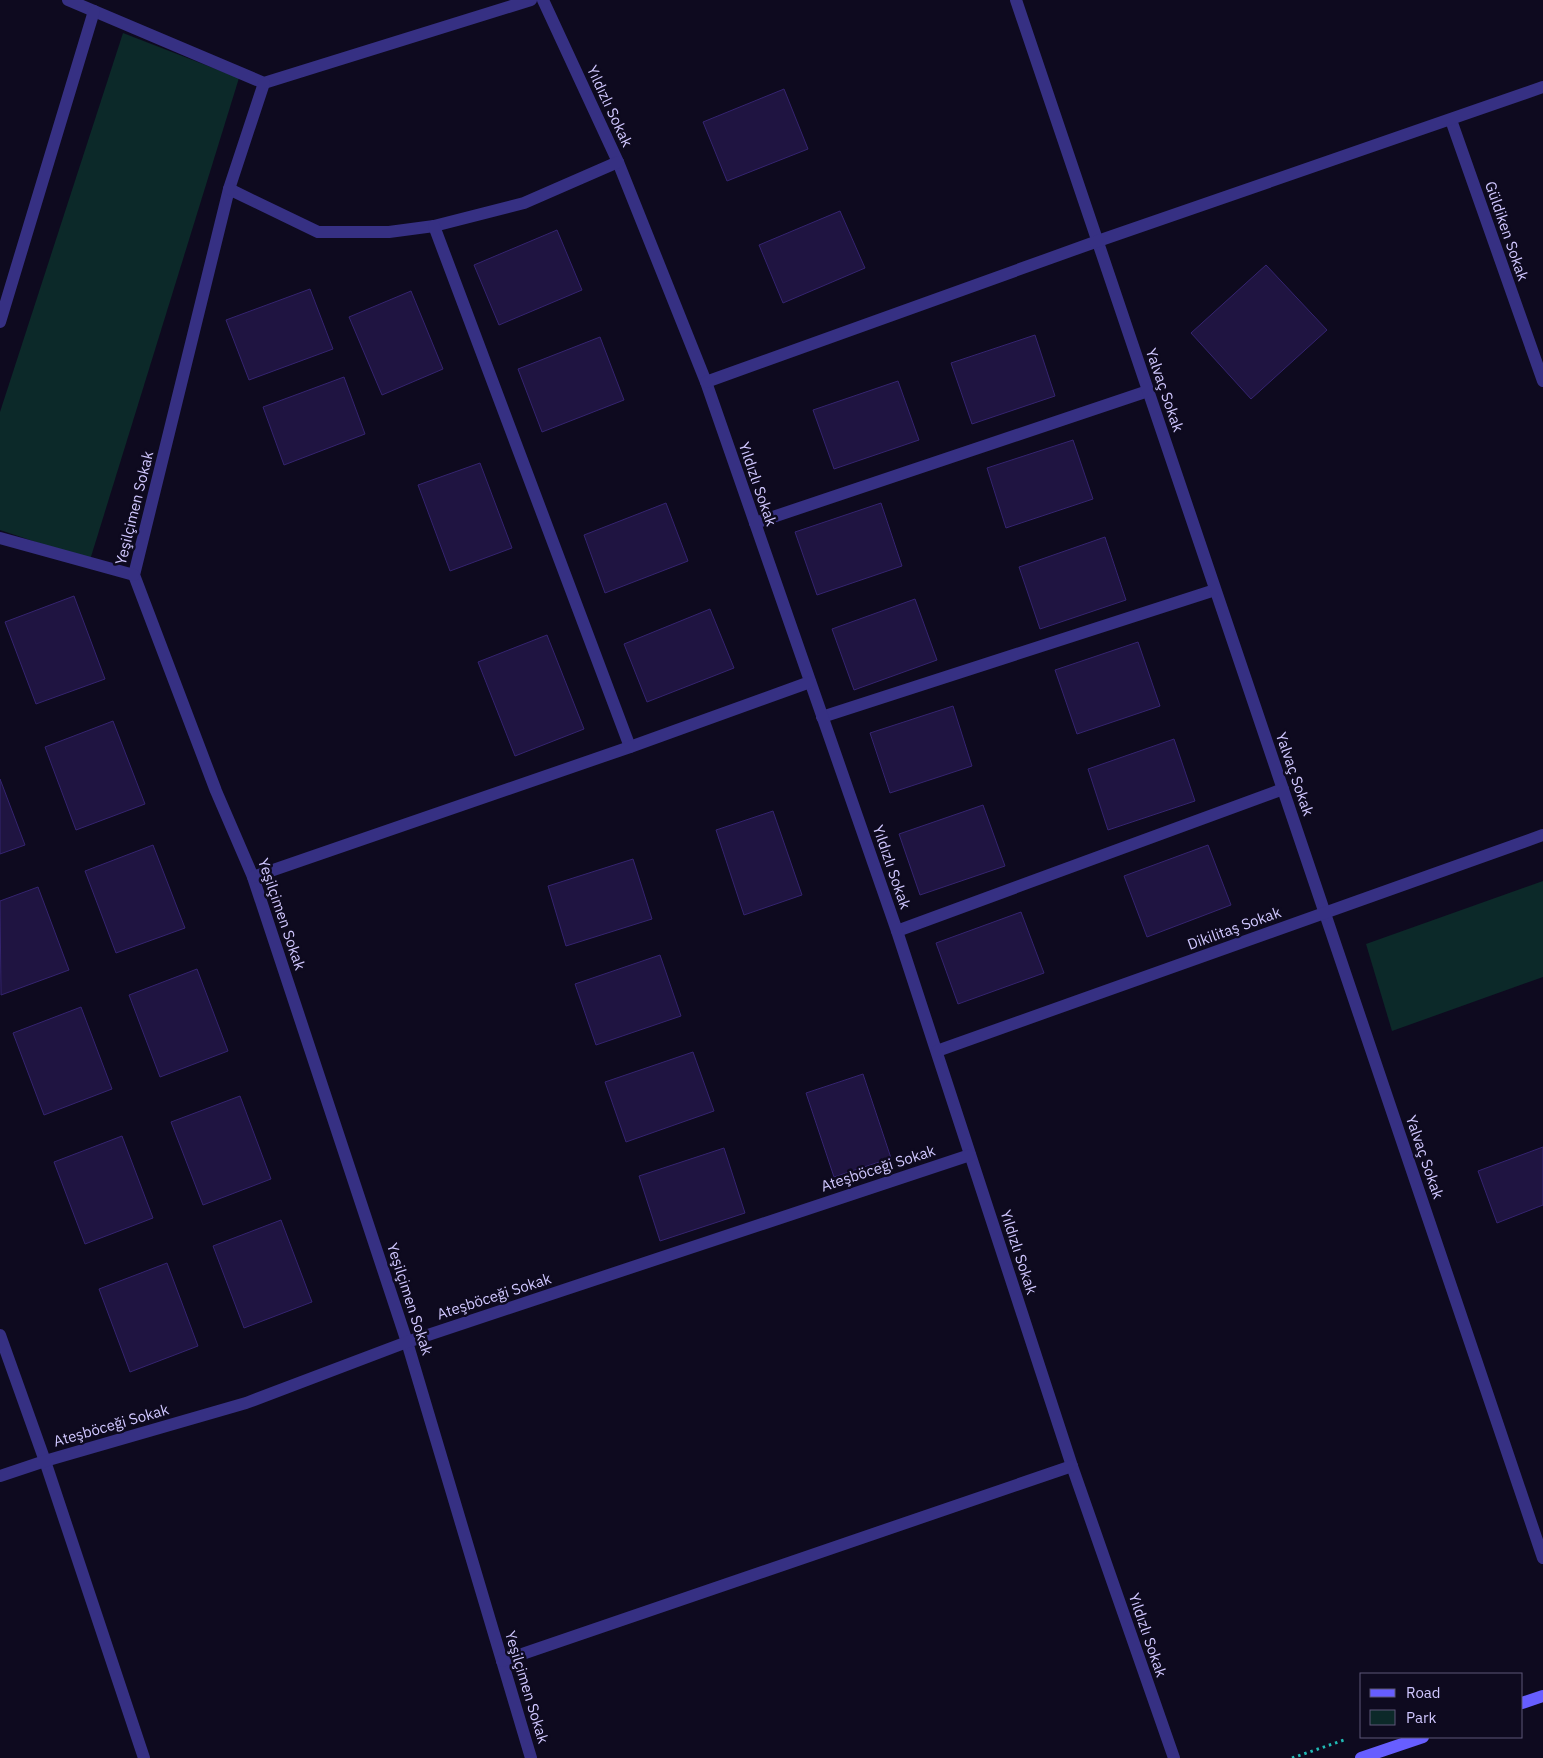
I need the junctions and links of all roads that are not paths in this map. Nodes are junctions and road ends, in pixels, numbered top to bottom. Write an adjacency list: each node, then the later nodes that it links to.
1 (68, 0): 5 (street)
2 (531, 0): 6 (street)
3 (543, 0): 9 (street, Yıldızlı Sokak)
4 (1016, 0): 12 (street, Yalvaç Sokak)
5 (94, 11): 6 (street); 13 (street)
6 (264, 82): 10 (street, Yeşilçimen Sokak)
7 (1543, 87): 8 (street)
8 (1451, 120): 12 (street); 14 (street, Güldiken Sokak)
9 (618, 162): 11 (street); 15 (street, Yıldızlı Sokak)
10 (229, 189): 11 (street); 19 (street, Yeşilçimen Sokak)
11 (434, 226): 23 (street)
12 (1098, 241): 15 (street); 16 (street, Yalvaç Sokak)
13 (0, 322)
14 (1543, 381)
15 (706, 382): 17 (street, Yıldızlı Sokak)
16 (1148, 391): 17 (street); 20 (street, Yalvaç Sokak)
17 (755, 523): 21 (street, Yıldızlı Sokak)
18 (0, 538): 19 (street)
19 (134, 575): 26 (street, Yeşilçimen Sokak)
20 (1215, 590): 22 (street); 24 (street, Yalvaç Sokak)
21 (810, 682): 22 (street, Yıldızlı Sokak); 23 (street)
22 (822, 717): 28 (street, Yıldızlı Sokak)
23 (630, 747): 26 (street)
24 (1283, 789): 27 (street, Yalvaç Sokak); 28 (street)
25 (1543, 835): 27 (street, Dikilitaş Sokak)
26 (253, 877): 32 (street, Yeşilçimen Sokak)
27 (1325, 913): 29 (street, Dikilitaş Sokak); 36 (street, Yalvaç Sokak)
28 (897, 930): 29 (street, Yıldızlı Sokak)
29 (936, 1051): 30 (street, Yıldızlı Sokak)
30 (970, 1155): 32 (street, Ateşböceği Sokak); 34 (street, Yıldızlı Sokak)
31 (0, 1335): 33 (street)
32 (407, 1342): 33 (street, Ateşböceği Sokak); 37 (street, Yeşilçimen Sokak)
33 (45, 1461): 35 (street, Ateşböceği Sokak); 41 (street)
34 (1072, 1466): 37 (street); 43 (street, Yıldızlı Sokak)
35 (0, 1476)
36 (1543, 1558)
37 (502, 1661): 42 (street, Yeşilçimen Sokak)
38 (1543, 1696): 39 (street)
39 (1523, 1703)
40 (1421, 1738): 44 (street)
41 (144, 1758)
42 (531, 1758)
43 (1174, 1758)
44 (1361, 1758)

